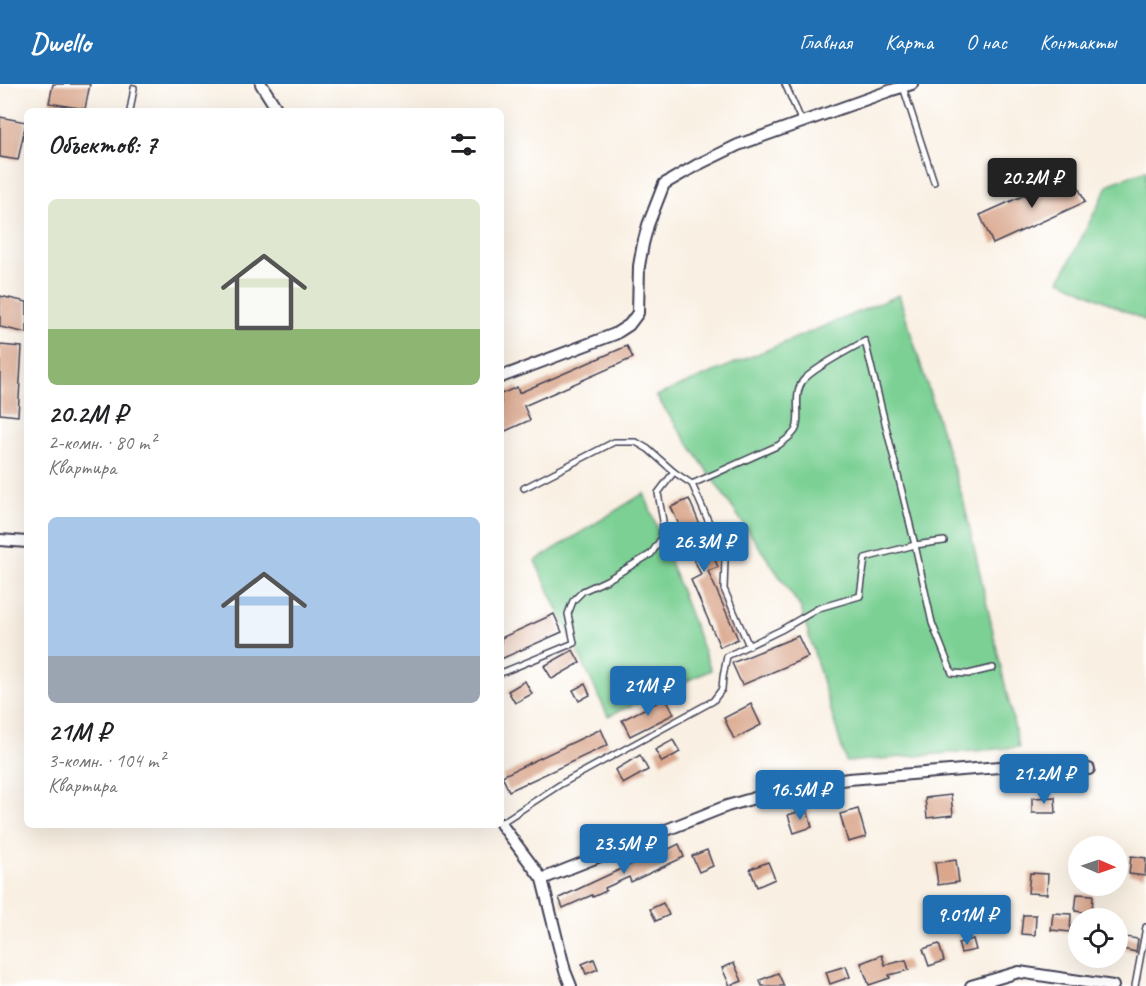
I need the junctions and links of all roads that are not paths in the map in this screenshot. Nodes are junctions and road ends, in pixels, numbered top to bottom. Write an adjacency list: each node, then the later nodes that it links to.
1 (261, 84): 6 (street)
2 (785, 84): 7 (lane)
3 (907, 85): 7 (street); 8 (lane)
4 (134, 88): 5 (lane)
5 (131, 108)
6 (276, 108)
7 (802, 122): 9 (street)
8 (934, 182)
9 (504, 376)
10 (674, 472): 11 (lane); 12 (lane); 19 (lane)
11 (692, 484): 16 (lane); 17 (lane)
12 (524, 488)
13 (0, 540): 15 (street)
14 (944, 541): 16 (lane)
15 (24, 542)
16 (915, 545): 17 (lane); 18 (lane)
17 (749, 646): 21 (lane)
18 (993, 668)
19 (504, 672)
20 (1089, 769): 23 (street)
21 (504, 822)
22 (504, 828): 23 (street)
23 (542, 879): 25 (street)
24 (1146, 927): 28 (lane)
25 (570, 986)
26 (971, 986): 27 (street)
27 (1113, 986)
28 (1135, 986)

